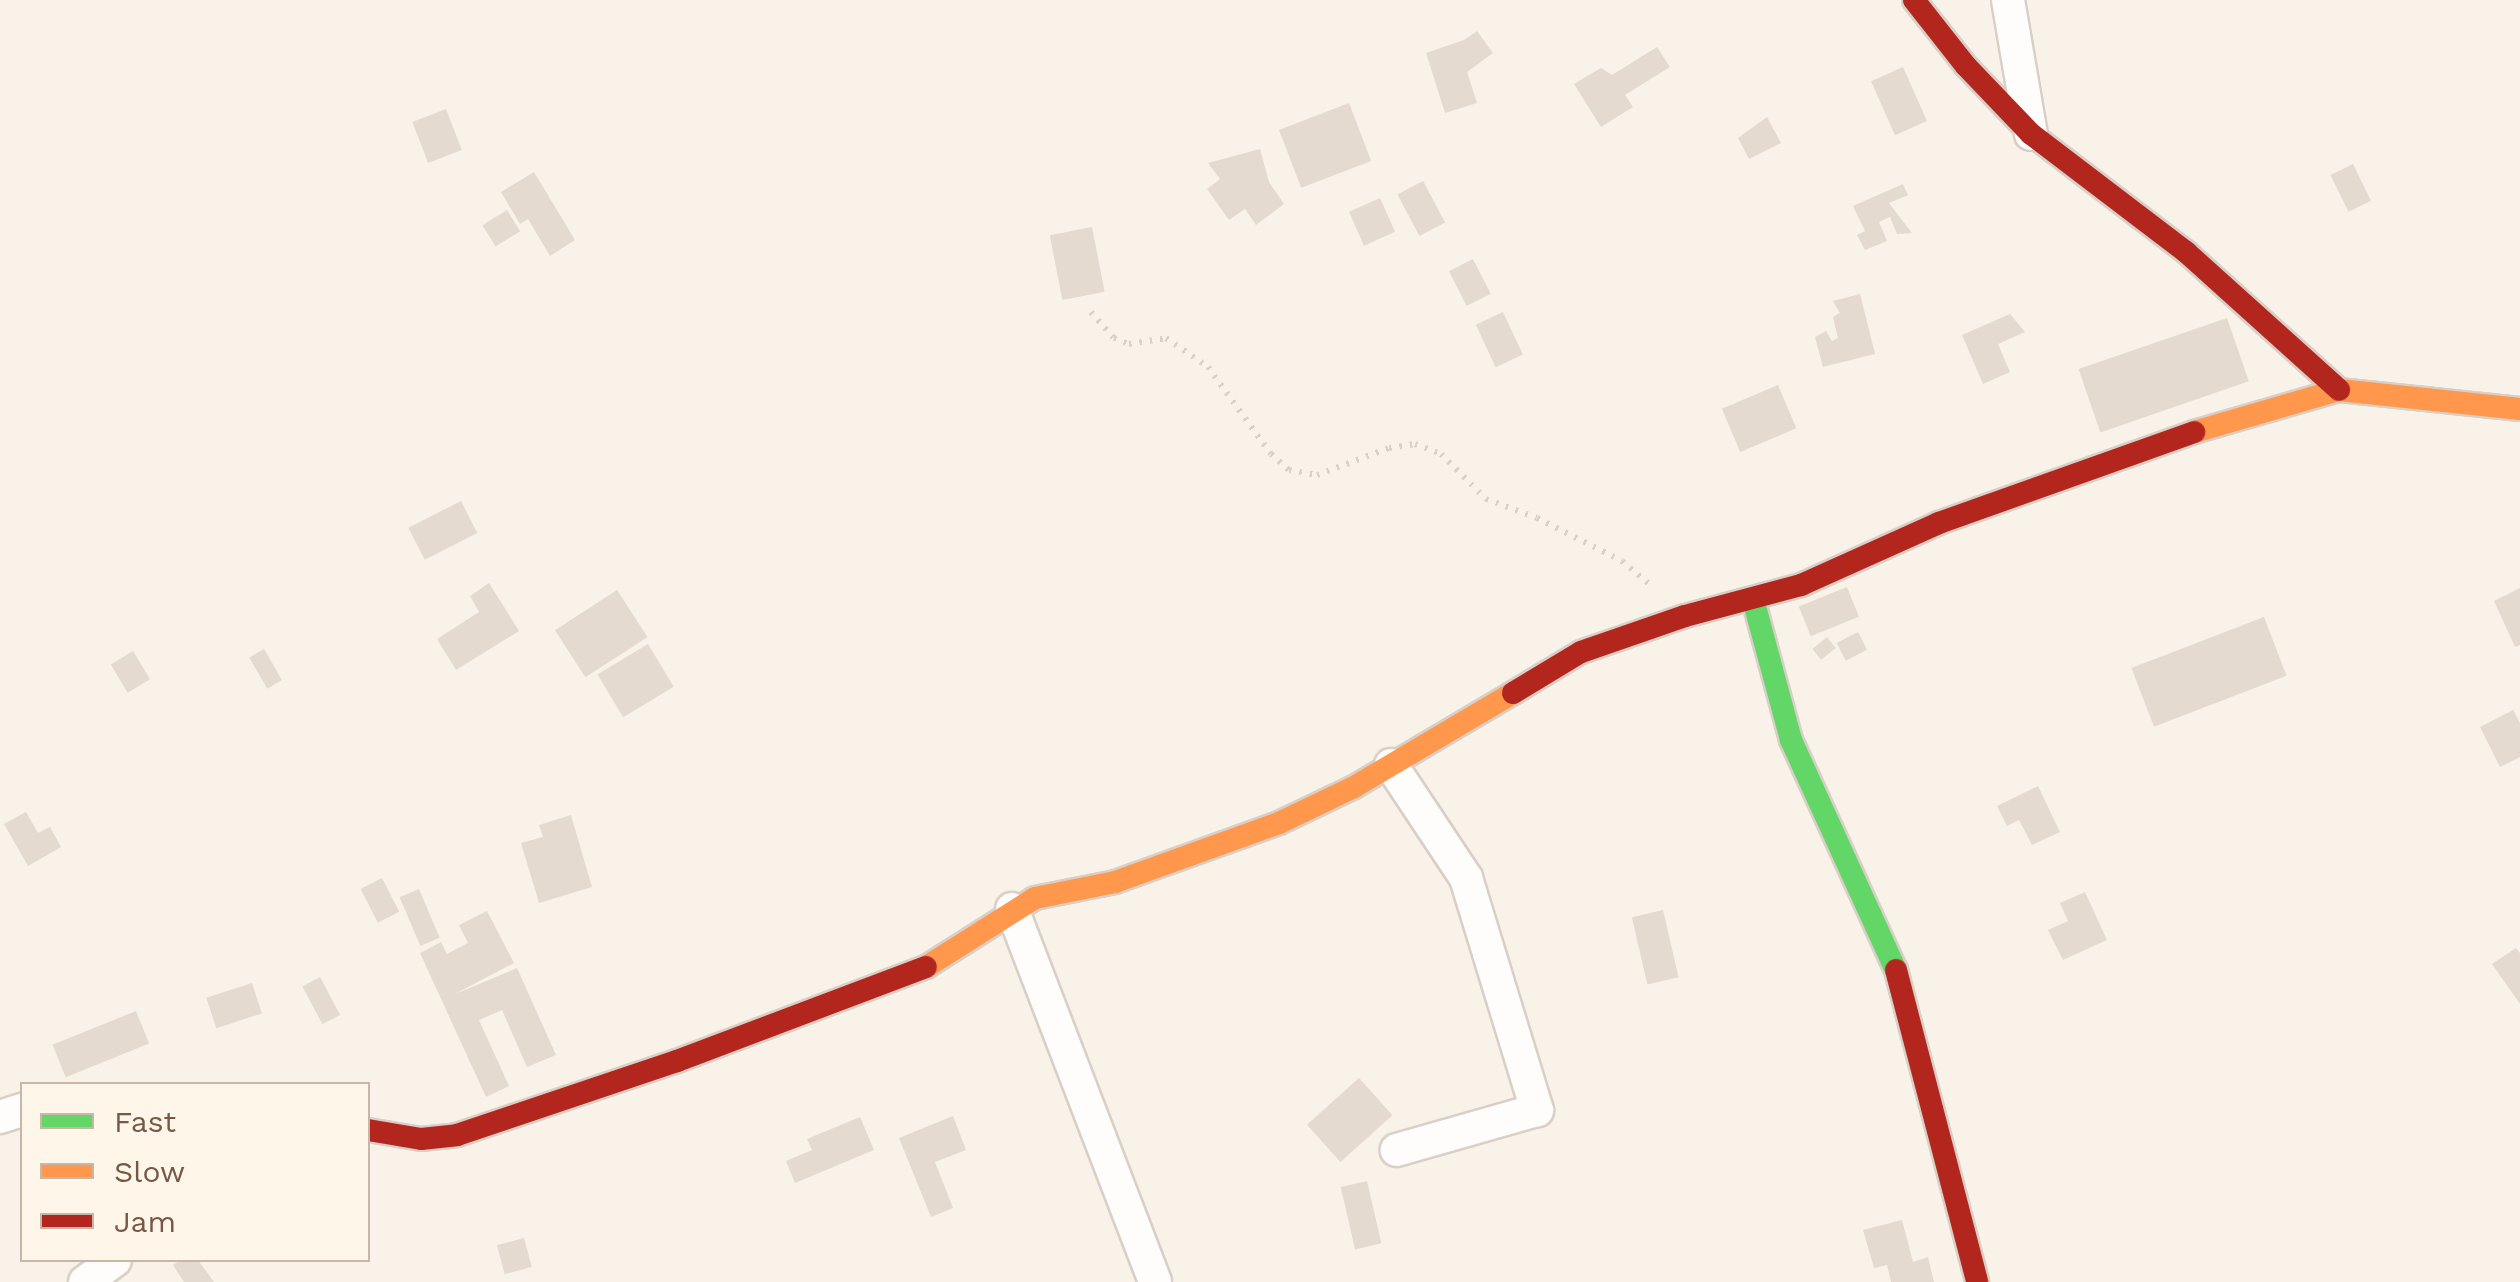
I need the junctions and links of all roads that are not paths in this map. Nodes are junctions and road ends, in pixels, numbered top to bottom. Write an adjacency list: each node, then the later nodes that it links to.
1 (1914, 0): 3 (street)
2 (2008, 0): 3 (street)
3 (2031, 134): 4 (street)
4 (2339, 390): 5 (street); 6 (street)
5 (2520, 409)
6 (1753, 599): 7 (street); 14 (street)
7 (1391, 765): 8 (street); 10 (street)
8 (1012, 910): 9 (street); 13 (street)
9 (370, 1130)
10 (1398, 1150)
11 (112, 1262): 12 (street)
12 (86, 1282)
13 (1155, 1282)
14 (1977, 1282)

